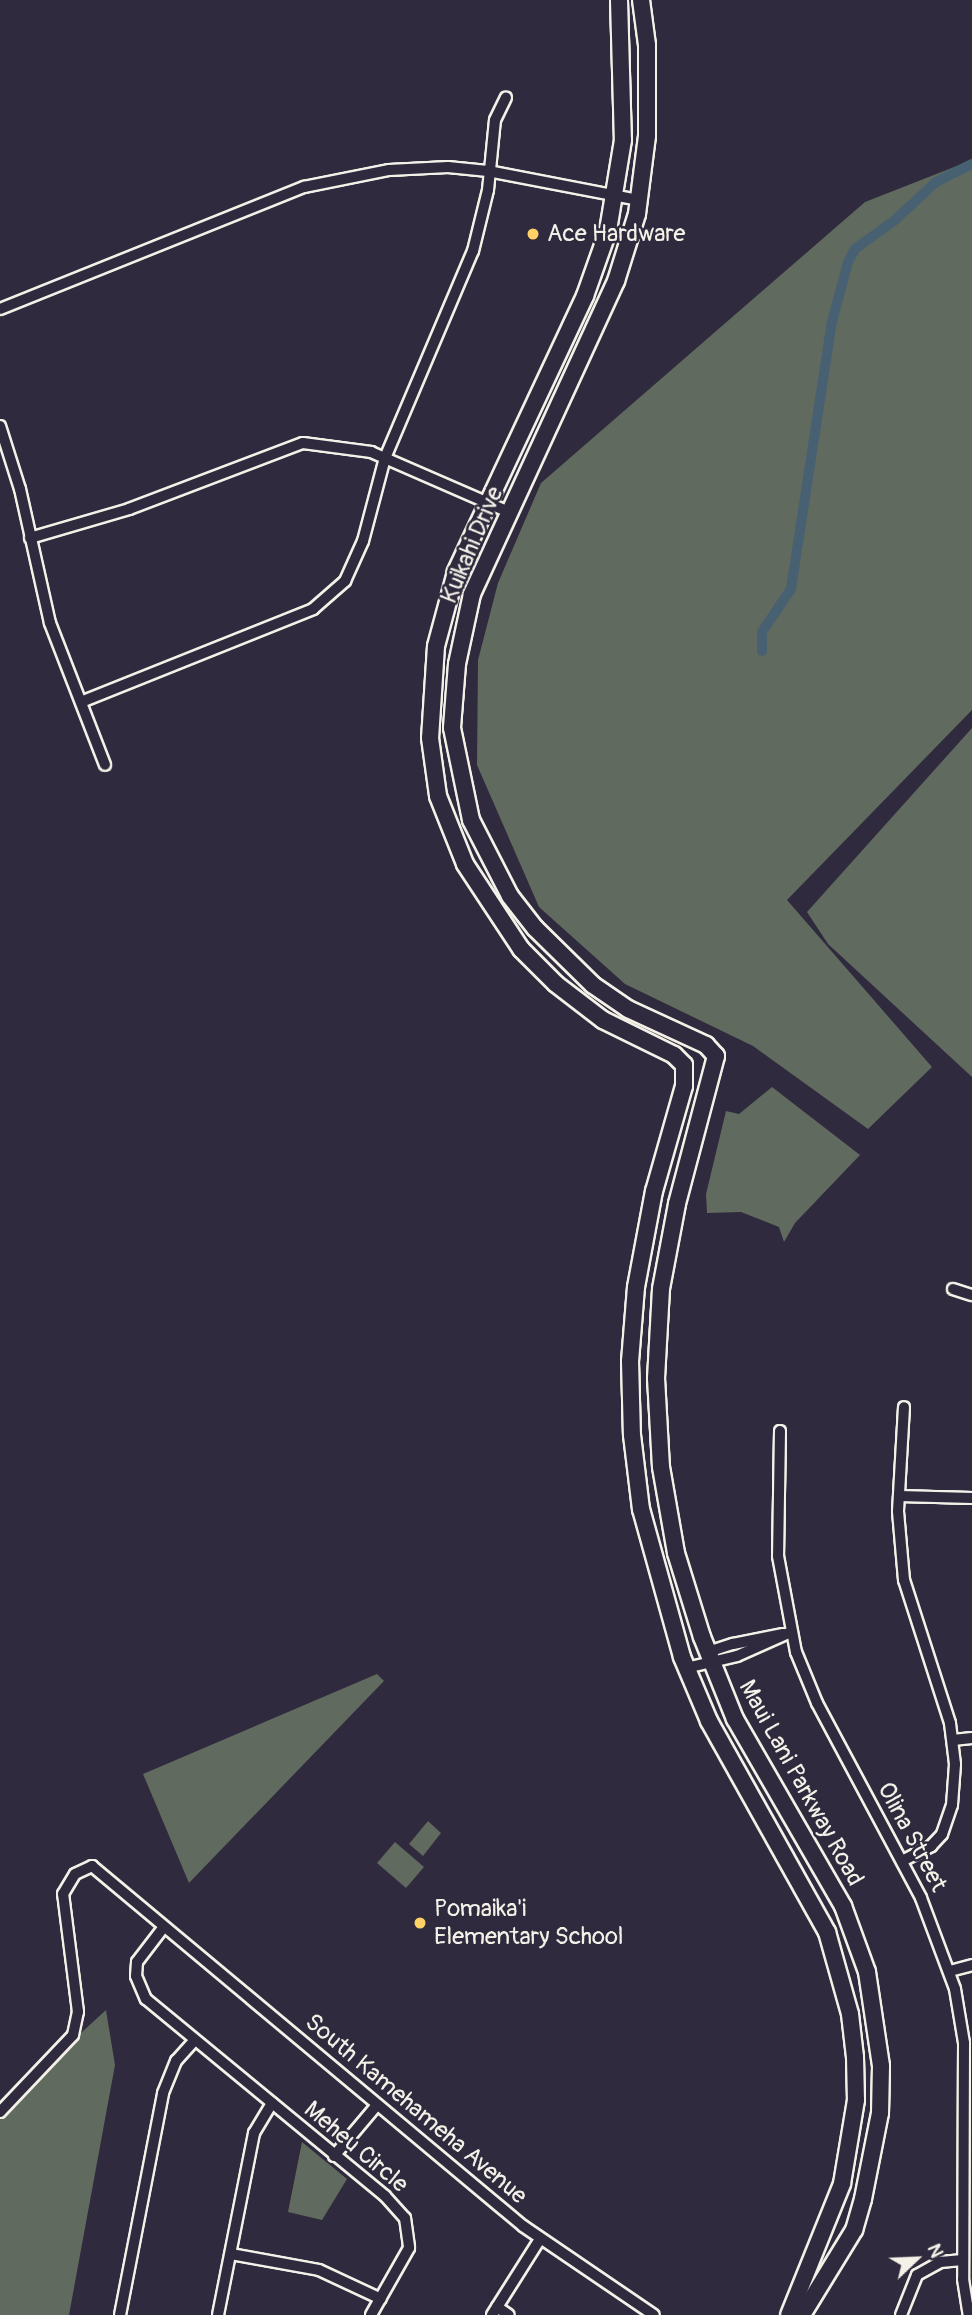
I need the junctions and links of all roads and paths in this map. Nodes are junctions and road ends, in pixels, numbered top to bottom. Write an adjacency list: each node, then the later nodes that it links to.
1 (619, 0): 5 (main road, Kuikahi Drive)
2 (641, 0): 6 (main road, Kuikahi Drive)
3 (506, 97): 4 (street)
4 (488, 171): 5 (street); 7 (street); 9 (street)
5 (616, 197): 6 (street); 10 (main road, Kuikahi Drive)
6 (639, 200): 11 (main road, Kuikahi Drive)
7 (0, 309)
8 (0, 426): 12 (street)
9 (385, 458): 10 (street); 12 (street); 13 (street)
10 (488, 502): 11 (street); 16 (main road, Kuikahi Drive)
11 (509, 512): 15 (main road, Kuikahi Drive)
12 (30, 538): 13 (street)
13 (81, 702): 14 (street)
14 (105, 765)
15 (716, 1056): 24 (main road, Maui Lani Parkway Road)
16 (684, 1065): 25 (main road, Maui Lani Parkway Road)
17 (953, 1289): 18 (street)
18 (972, 1295)
19 (904, 1407): 21 (street)
20 (780, 1432): 23 (street, Olina Street)
21 (899, 1496): 22 (street); 27 (street)
22 (972, 1498)
23 (787, 1633): 24 (street); 28 (street, Olina Street)
24 (710, 1659): 25 (street); 48 (main road, Maui Lani Parkway Road)
25 (686, 1668): 47 (main road, Maui Lani Parkway Road)
26 (972, 1738): 27 (street)
27 (953, 1740): 28 (street)
28 (902, 1861): 31 (street, Olina Street)
29 (163, 1928): 32 (street, Meheu Circle); 34 (street, South Kamehameha Avenue); 35 (street, South Kamehameha Avenue)
30 (972, 1965): 31 (street)
31 (950, 1971): 39 (street, Olina Street)
32 (195, 2040): 33 (street, Meheu Circle); 43 (street)
33 (272, 2103): 36 (street, Meheu Circle); 38 (street)
34 (377, 2105): 36 (street); 37 (street, South Kamehameha Avenue)
35 (0, 2112)
36 (334, 2156): 40 (street, Meheu Circle)
37 (540, 2239): 41 (street); 42 (street, South Kamehameha Avenue)
38 (231, 2254): 40 (street); 44 (street)
39 (963, 2260): 49 (street); 50 (street, Olina Street)
40 (381, 2299): 45 (street, Meheu Circle)
41 (494, 2311): 46 (street)
42 (654, 2314)
43 (120, 2315)
44 (218, 2315)
45 (371, 2315)
46 (509, 2315)
47 (789, 2315)
48 (802, 2315)
49 (901, 2315)
50 (969, 2315)

